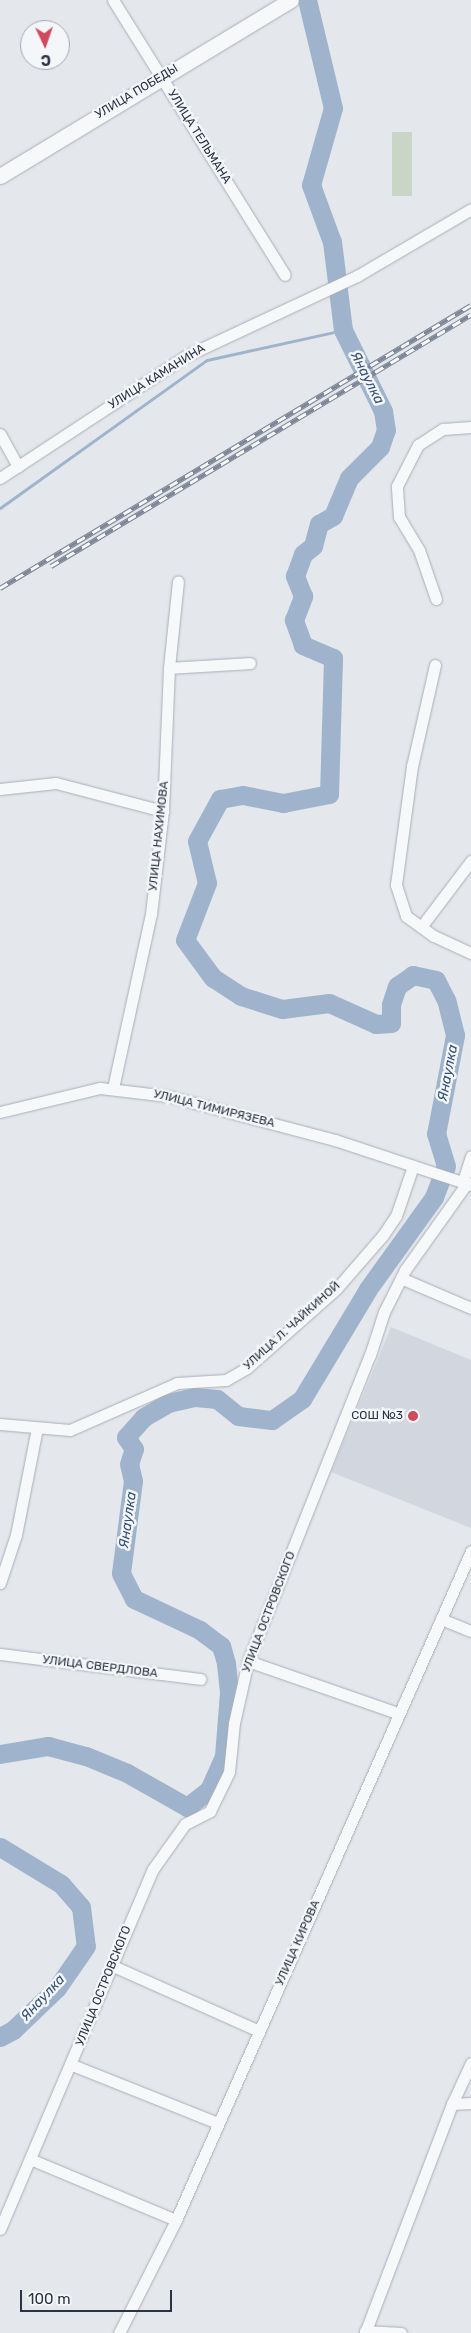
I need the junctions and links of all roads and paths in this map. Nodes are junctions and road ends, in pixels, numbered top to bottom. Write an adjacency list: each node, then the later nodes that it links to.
1 (113, 0): 3 (street, УЛИЦА ТЕЛЬМАНА)
2 (291, 0): 3 (street, УЛИЦА ПОБЕДЫ)
3 (161, 77): 4 (street, УЛИЦА ПОБЕДЫ); 6 (street, УЛИЦА ТЕЛЬМАНА)
4 (0, 176)
5 (471, 209): 9 (street, УЛИЦА КАМАНИНА)
6 (284, 275)
7 (471, 428): 12 (street)
8 (0, 434): 9 (street)
9 (18, 466): 10 (street, УЛИЦА КАМАНИНА)
10 (0, 478)
11 (178, 581): 15 (street, УЛИЦА НАХИМОВА)
12 (436, 599)
13 (250, 663): 15 (street)
14 (435, 665): 19 (street)
15 (170, 668): 17 (street, УЛИЦА НАХИМОВА)
16 (0, 789): 17 (street)
17 (163, 811): 21 (street, УЛИЦА НАХИМОВА)
18 (471, 861): 19 (street)
19 (421, 927): 20 (street)
20 (471, 953)
21 (113, 1088): 22 (street, УЛИЦА ТИМИРЯЗЕВА); 24 (street, УЛИЦА ТИМИРЯЗЕВА)
22 (0, 1112)
23 (471, 1156): 25 (street, УЛИЦА ОСТРОВСКОГО)
24 (419, 1168): 25 (street, УЛИЦА ТИМИРЯЗЕВА); 29 (street, УЛИЦА Л. ЧАЙКИНОЙ)
25 (467, 1183): 26 (street, УЛИЦА ОСТРОВСКОГО)
26 (402, 1279): 27 (street); 35 (street, УЛИЦА ОСТРОВСКОГО)
27 (471, 1308)
28 (0, 1424): 29 (street, УЛИЦА Л. ЧАЙКИНОЙ)
29 (38, 1428): 31 (street)
30 (471, 1551): 32 (street, УЛИЦА КИРОВА)
31 (0, 1583)
32 (441, 1619): 33 (street); 37 (street, УЛИЦА КИРОВА)
33 (471, 1631)
34 (0, 1654): 36 (street, УЛИЦА СВЕРДЛОВА)
35 (248, 1661): 37 (street); 38 (street, УЛИЦА ОСТРОВСКОГО)
36 (200, 1679)
37 (397, 1713): 39 (street, УЛИЦА КИРОВА)
38 (113, 1966): 39 (street); 41 (street, УЛИЦА ОСТРОВСКОГО)
39 (259, 2031): 44 (street, УЛИЦА КИРОВА)
40 (471, 2063): 43 (street)
41 (72, 2065): 44 (street); 45 (street, УЛИЦА ОСТРОВСКОГО)
42 (471, 2103): 43 (street)
43 (452, 2104): 48 (street)
44 (218, 2123): 46 (street, УЛИЦА КИРОВА)
45 (30, 2159): 46 (street); 47 (street, УЛИЦА ОСТРОВСКОГО)
46 (176, 2220): 49 (street, УЛИЦА КИРОВА)
47 (0, 2229)
48 (365, 2332): 50 (street)
49 (118, 2333)
50 (401, 2333)

